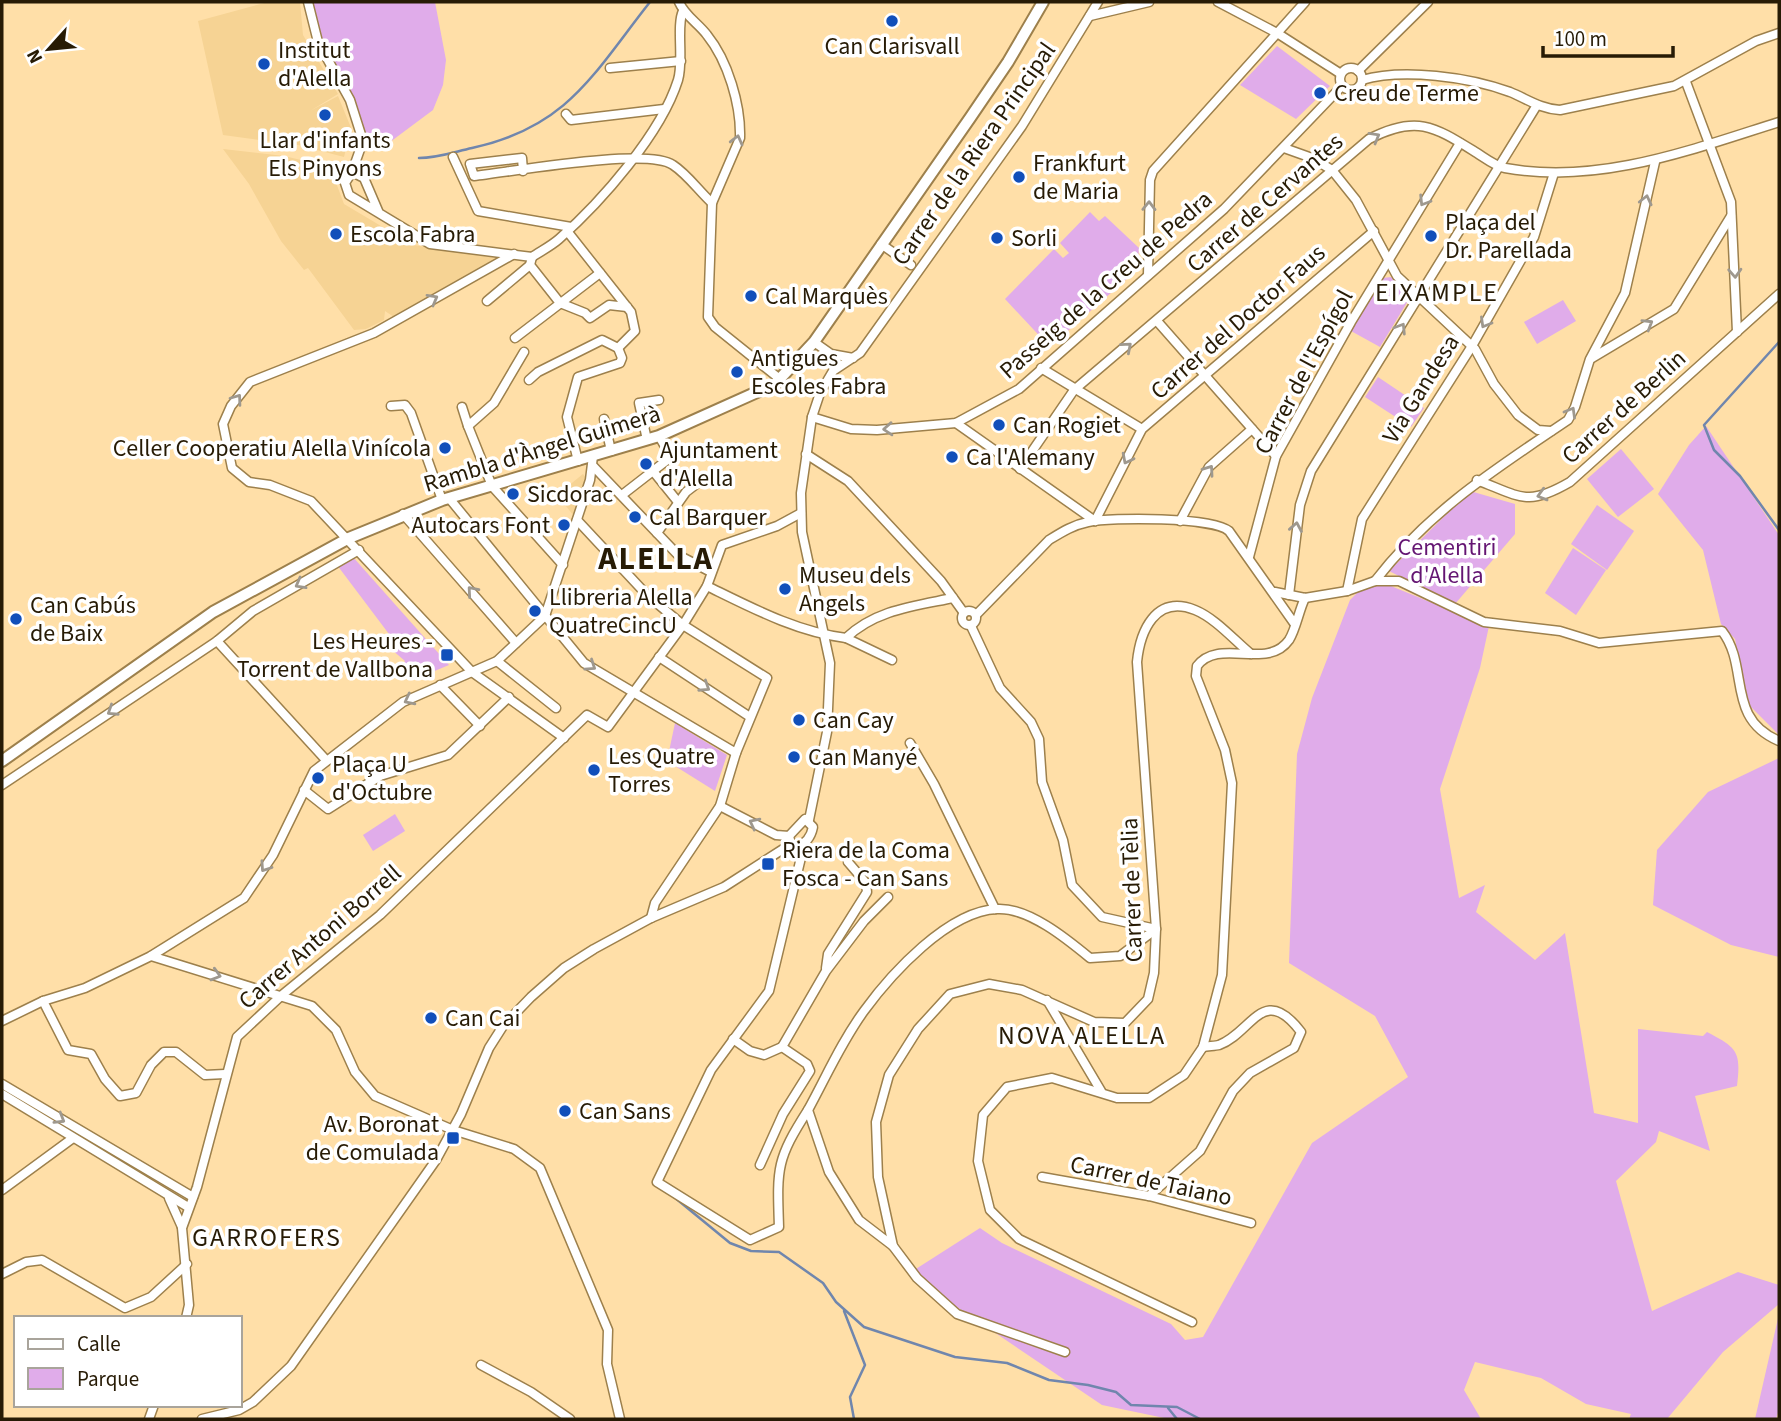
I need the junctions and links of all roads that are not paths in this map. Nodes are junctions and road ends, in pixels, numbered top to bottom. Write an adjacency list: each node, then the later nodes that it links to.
1 (308, 2): 32 (street)
2 (679, 2): 9 (street)
3 (1043, 2): 39 (main road)
4 (1098, 2): 10 (street, Carrer de la Riera Principal)
5 (1149, 2): 10 (street)
6 (1218, 2): 11 (street)
7 (1305, 2): 11 (street)
8 (1429, 2): 16 (street)
9 (683, 11): 13 (street); 34 (street, one-way to 9)
10 (1090, 16): 41 (street, Carrer de la Riera Principal)
11 (1277, 33): 15 (street); 46 (street, one-way to 11)
12 (1779, 33): 17 (street)
13 (681, 61): 14 (street); 20 (street)
14 (610, 68)
15 (1340, 74): 16 (street); 18 (street)
16 (1360, 76): 18 (street); 19 (street)
17 (1686, 82): 19 (street); 24 (street)
18 (1342, 86): 25 (street, Passeig de la Creu de Pedra)
19 (1537, 105): 29 (street)
20 (664, 109): 21 (street); 27 (street)
21 (566, 114)
22 (1779, 122): 24 (street)
23 (1460, 143): 29 (street, Carrer de Cervantes); 31 (street, Carrer de Cervantes, one-way to 23); 42 (street, Carrer de l'Espígol, one-way to 42)
24 (1711, 144): 28 (street); 36 (street)
25 (1284, 148): 31 (street); 46 (street, Passeig de la Creu de Pedra)
26 (453, 157): 37 (street)
27 (635, 158): 30 (street); 34 (street); 37 (street)
28 (1655, 162): 33 (street); 62 (street, one-way to 28)
29 (1501, 168): 33 (street); 49 (street)
30 (523, 170): 30 (street)
31 (1332, 170): 38 (street); 53 (street, Carrer de Cervantes)
32 (352, 172): 35 (street); 35 (street)
33 (1554, 173): 57 (street, Via Gandesa, one-way to 57)
34 (712, 202): 67 (street)
35 (379, 214): 40 (street)
36 (1732, 215): 54 (street, one-way to 54); 62 (street, one-way to 36)
37 (569, 229): 43 (street); 45 (street)
38 (1374, 231): 42 (street); 65 (street, Carrer del Doctor Faus)
39 (881, 243): 44 (street); 56 (main road)
40 (514, 254): 43 (street); 102 (street, one-way to 40)
41 (927, 257): 44 (street); 47 (street, Carrer de la Riera Principal)
42 (1388, 259): 49 (street); 83 (street, Carrer de l'Espígol)
43 (531, 261): 50 (street); 51 (street)
44 (911, 265): 47 (street)
45 (600, 273): 51 (street); 52 (street)
46 (1148, 275): 63 (street, Passeig de la Creu de Pedra)
47 (909, 282): 61 (street, Carrer de la Riera Principal)
48 (1779, 293): 54 (street, Carrer de Berlin)
49 (1420, 297): 57 (street); 111 (street, one-way to 49)
50 (486, 301)
51 (560, 303): 52 (street); 55 (street)
52 (627, 307): 58 (street)
53 (1157, 321): 65 (street); 68 (street, Carrer de Cervantes, one-way to 53)
54 (1737, 332): 89 (street, Carrer de Berlin, one-way to 89)
55 (515, 338)
56 (814, 342): 60 (street); 67 (main road)
57 (1472, 346): 78 (street); 109 (street, Via Gandesa)
58 (618, 348): 66 (street); 84 (street)
59 (524, 352): 75 (street)
60 (831, 354): 61 (street); 64 (street)
61 (853, 358): 64 (street, Carrer de la Riera Principal)
62 (1590, 359): 78 (street, one-way to 62)
63 (1041, 368): 68 (street); 74 (street, Passeig de la Creu de Pedra)
64 (833, 372): 72 (street)
65 (1205, 375): 76 (street, Carrer del Doctor Faus); 77 (street)
66 (529, 380)
67 (781, 380): 79 (main road, Rambla d'Àngel Guimerà)
68 (1074, 390): 76 (street); 86 (street, Carrer de Cervantes)
69 (659, 400): 80 (street)
70 (391, 407): 92 (street)
71 (462, 407): 75 (street)
72 (812, 416): 74 (street, Passeig de la Creu de Pedra, one-way to 72); 82 (street)
73 (604, 419): 81 (street)
74 (956, 423): 86 (street)
75 (468, 426): 90 (street)
76 (1142, 429): 98 (street, Carrer del Doctor Faus, one-way to 98)
77 (1252, 429): 83 (street); 99 (street, one-way to 77)
78 (1551, 432): 89 (street)
79 (659, 436): 80 (main road, Rambla d'Àngel Guimerà); 87 (street)
80 (648, 440): 81 (main road, Rambla d'Àngel Guimerà)
81 (611, 451): 85 (main road, Rambla d'Àngel Guimerà)
82 (806, 454): 95 (street); 112 (street)
83 (1276, 456): 104 (street, Carrer de l'Espígol)
84 (578, 461): 85 (main road, Rambla d'Àngel Guimerà); 90 (main road, Rambla d'Àngel Guimerà)
85 (593, 461): 91 (street); 97 (street)
86 (1020, 469): 94 (street)
87 (653, 471): 91 (street); 93 (street)
88 (703, 479): 93 (street)
89 (1477, 480): 107 (street)
90 (492, 486): 92 (main road, Rambla d'Àngel Guimerà); 105 (street)
91 (622, 495): 101 (street)
92 (445, 499): 96 (main road, Rambla d'Àngel Guimerà); 116 (street)
93 (678, 502): 101 (street)
94 (1076, 508): 98 (street); 100 (street)
95 (801, 513): 106 (street); 120 (street)
96 (403, 514): 102 (main road, Rambla d'Àngel Guimerà); 123 (street, one-way to 96)
97 (577, 520): 105 (street); 118 (street)
98 (1095, 521): 99 (street); 100 (street)
99 (1180, 521): 104 (street)
100 (1076, 525): 115 (street)
101 (658, 534): 106 (street)
102 (349, 538): 103 (street); 140 (main road, Rambla d'Àngel Guimerà)
103 (359, 550): 122 (street, one-way to 122); 128 (street)
104 (1249, 557): 110 (street)
105 (563, 565): 116 (street)
106 (711, 572): 108 (street)
107 (1374, 582): 109 (street); 136 (street)
108 (707, 586): 118 (street); 120 (street)
109 (1347, 590): 113 (street)
110 (1275, 592): 111 (street); 117 (street)
111 (1289, 595): 113 (street)
112 (953, 598): 114 (street); 121 (street)
113 (1305, 598): 117 (street)
114 (964, 613): 115 (street); 119 (street)
115 (976, 615): 119 (street)
116 (545, 616): 123 (street); 130 (street, one-way to 130)
117 (1294, 623): 124 (street)
118 (683, 625): 125 (street); 133 (street)
119 (971, 625): 151 (street)
120 (825, 636): 121 (street); 144 (street)
121 (846, 638): 126 (street)
122 (217, 641): 139 (street); 141 (street, one-way to 141)
123 (516, 643): 127 (street)
124 (1251, 654): 151 (street, Carrer de Tèlia); 160 (street)
125 (659, 657): 130 (street); 133 (street, one-way to 133)
126 (892, 660)
127 (497, 661): 128 (street); 132 (street)
128 (471, 672): 129 (street); 131 (street)
129 (440, 685): 134 (street); 139 (street, one-way to 139)
130 (634, 692): 135 (street, Carrer Antoni Borrell); 138 (street)
131 (509, 697): 134 (street); 135 (street)
132 (556, 708)
133 (750, 717): 138 (street)
134 (480, 726): 142 (street)
135 (564, 738): 154 (street, Carrer Antoni Borrell)
136 (1779, 741)
137 (909, 743): 149 (street)
138 (736, 752): 143 (street)
139 (326, 760): 142 (street)
140 (2, 761)
141 (2, 785)
142 (304, 790): 152 (street, one-way to 152)
143 (720, 806): 145 (street, one-way to 143); 150 (street)
144 (809, 820): 145 (street); 146 (street)
145 (790, 840): 146 (street); 150 (street)
146 (804, 845): 158 (street)
147 (848, 862): 153 (street)
148 (888, 897): 153 (street)
149 (995, 909): 151 (street); 165 (street)
150 (651, 918): 166 (street)
151 (1156, 929): 155 (street, Carrer de Tèlia)
152 (151, 956): 154 (street, one-way to 154); 156 (street)
153 (826, 971): 159 (street)
154 (282, 995): 161 (street, Carrer Antoni Borrell); 166 (street)
155 (1047, 1000): 163 (street); 177 (street, Carrer de Tèlia)
156 (43, 1001): 157 (street); 161 (street)
157 (2, 1021)
158 (733, 1039): 159 (street); 165 (street)
159 (782, 1047): 168 (street)
160 (1203, 1047): 163 (street); 172 (street)
161 (225, 1074): 173 (street, Carrer Antoni Borrell)
162 (2, 1084): 173 (street, one-way to 173)
163 (1101, 1091): 181 (street)
164 (2, 1094): 167 (street)
165 (808, 1110): 177 (street)
166 (453, 1130): 184 (street); 186 (street)
167 (73, 1138): 170 (street); 171 (street)
168 (760, 1165)
169 (1042, 1177): 172 (street, Carrer de Taiano)
170 (2, 1190)
171 (168, 1195): 174 (street); 176 (street)
172 (1149, 1196): 175 (street, Carrer de Taiano)
173 (193, 1197): 174 (street, Carrer Antoni Borrell)
174 (188, 1207): 176 (street, Carrer Antoni Borrell)
175 (1251, 1223)
176 (182, 1228): 178 (street)
177 (893, 1246): 182 (street, Carrer de Tèlia)
178 (187, 1264): 179 (street); 180 (street)
179 (2, 1274)
180 (186, 1316)
181 (1192, 1322)
182 (1065, 1352)
183 (481, 1365): 185 (street)
184 (202, 1419)
185 (570, 1419)
186 (620, 1419)

